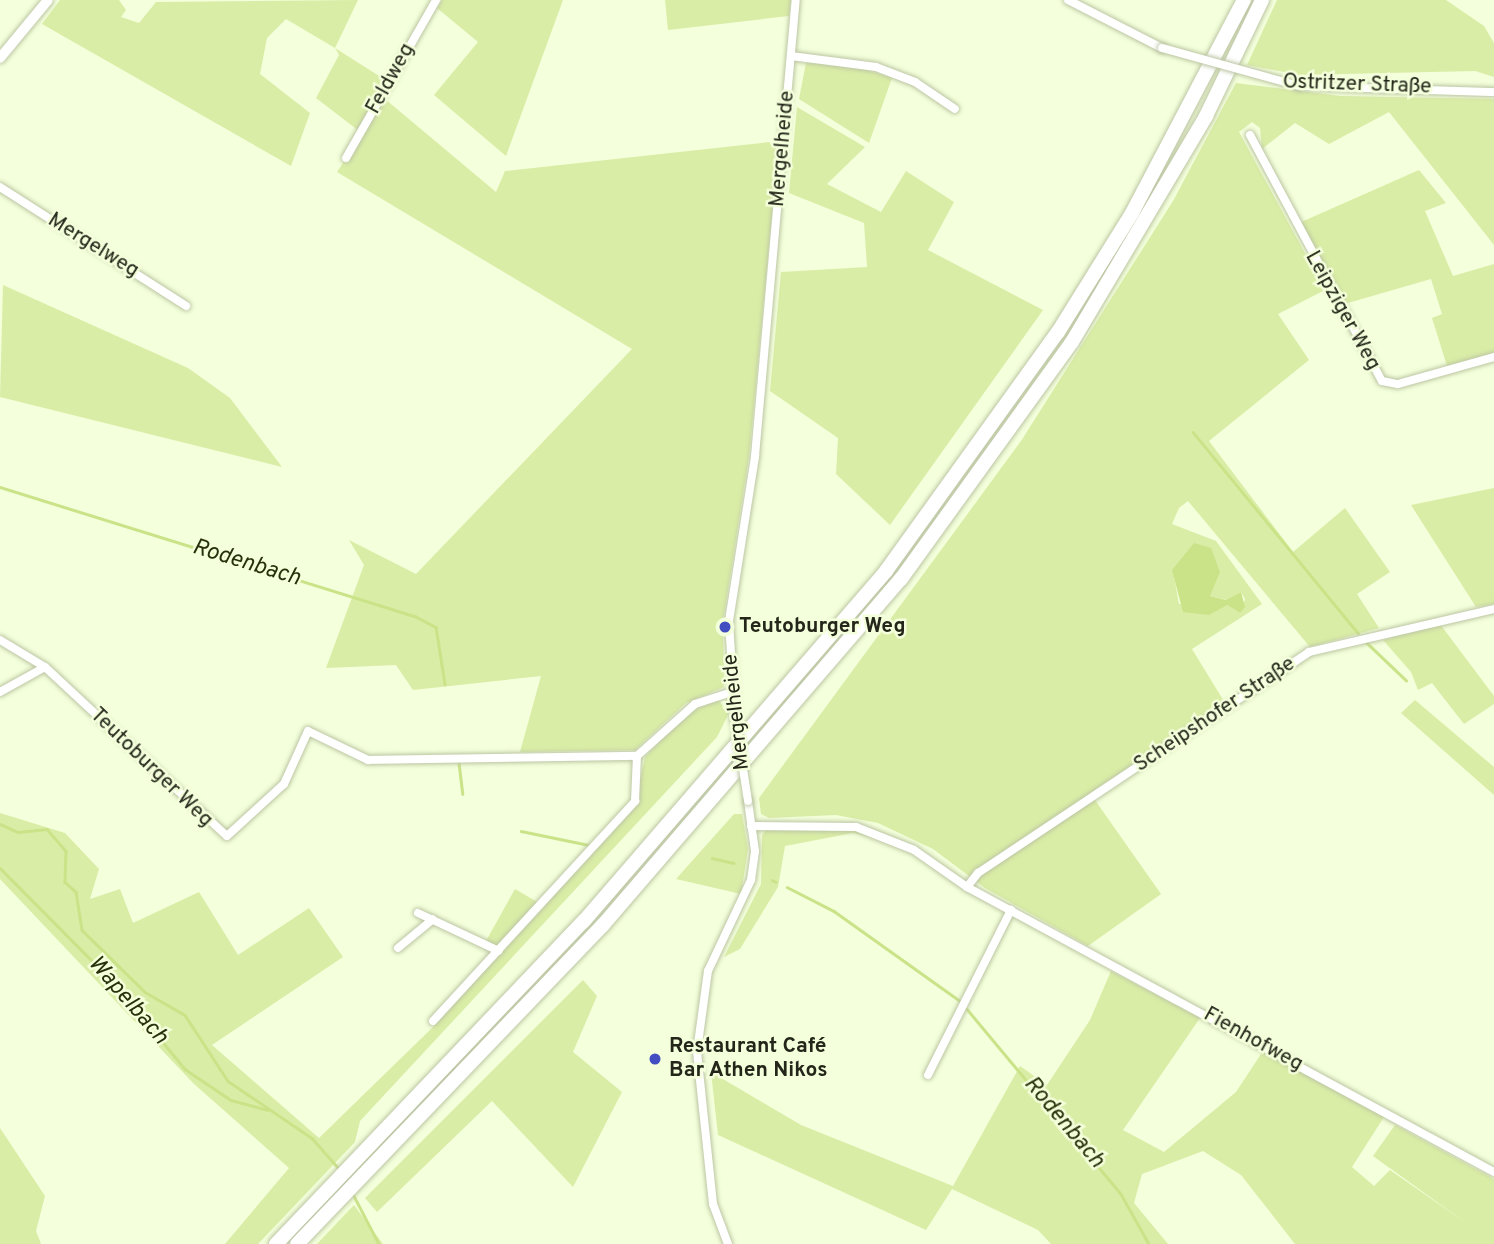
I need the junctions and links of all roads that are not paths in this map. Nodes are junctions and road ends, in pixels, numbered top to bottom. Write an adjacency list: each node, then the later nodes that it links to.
1 (48, 0): 8 (street)
2 (436, 0): 12 (street, Feldweg)
3 (796, 0): 7 (street, Mergelheide)
4 (1068, 0): 9 (street, Ostritzer Straße, bridge)
5 (1244, 0): 32 (highway)
6 (1262, 0): 33 (highway)
7 (791, 55): 10 (street); 20 (street, Mergelheide)
8 (0, 58)
9 (1494, 92)
10 (954, 109)
11 (1250, 135): 15 (street, Leipziger Weg)
12 (346, 158)
13 (0, 187): 14 (street, Mergelweg)
14 (186, 306)
15 (1494, 357)
16 (1494, 609): 23 (street, Scheipshofer Straße)
17 (0, 640): 18 (street, Teutoburger Weg)
18 (45, 667): 19 (street); 21 (street, Teutoburger Weg)
19 (0, 692)
20 (731, 692): 21 (street); 22 (street, Mergelheide, bridge)
21 (638, 756): 28 (street)
22 (751, 825): 23 (street, Fienhofweg); 34 (street, Mergelheide)
23 (967, 887): 24 (street, Fienhofweg)
24 (1011, 910): 30 (street); 31 (street, Fienhofweg)
25 (418, 913): 26 (street)
26 (433, 919): 27 (street); 28 (street)
27 (398, 948)
28 (499, 951): 29 (street)
29 (433, 1021)
30 (928, 1075)
31 (1494, 1172)
32 (276, 1244)
33 (298, 1244)
34 (728, 1244)

